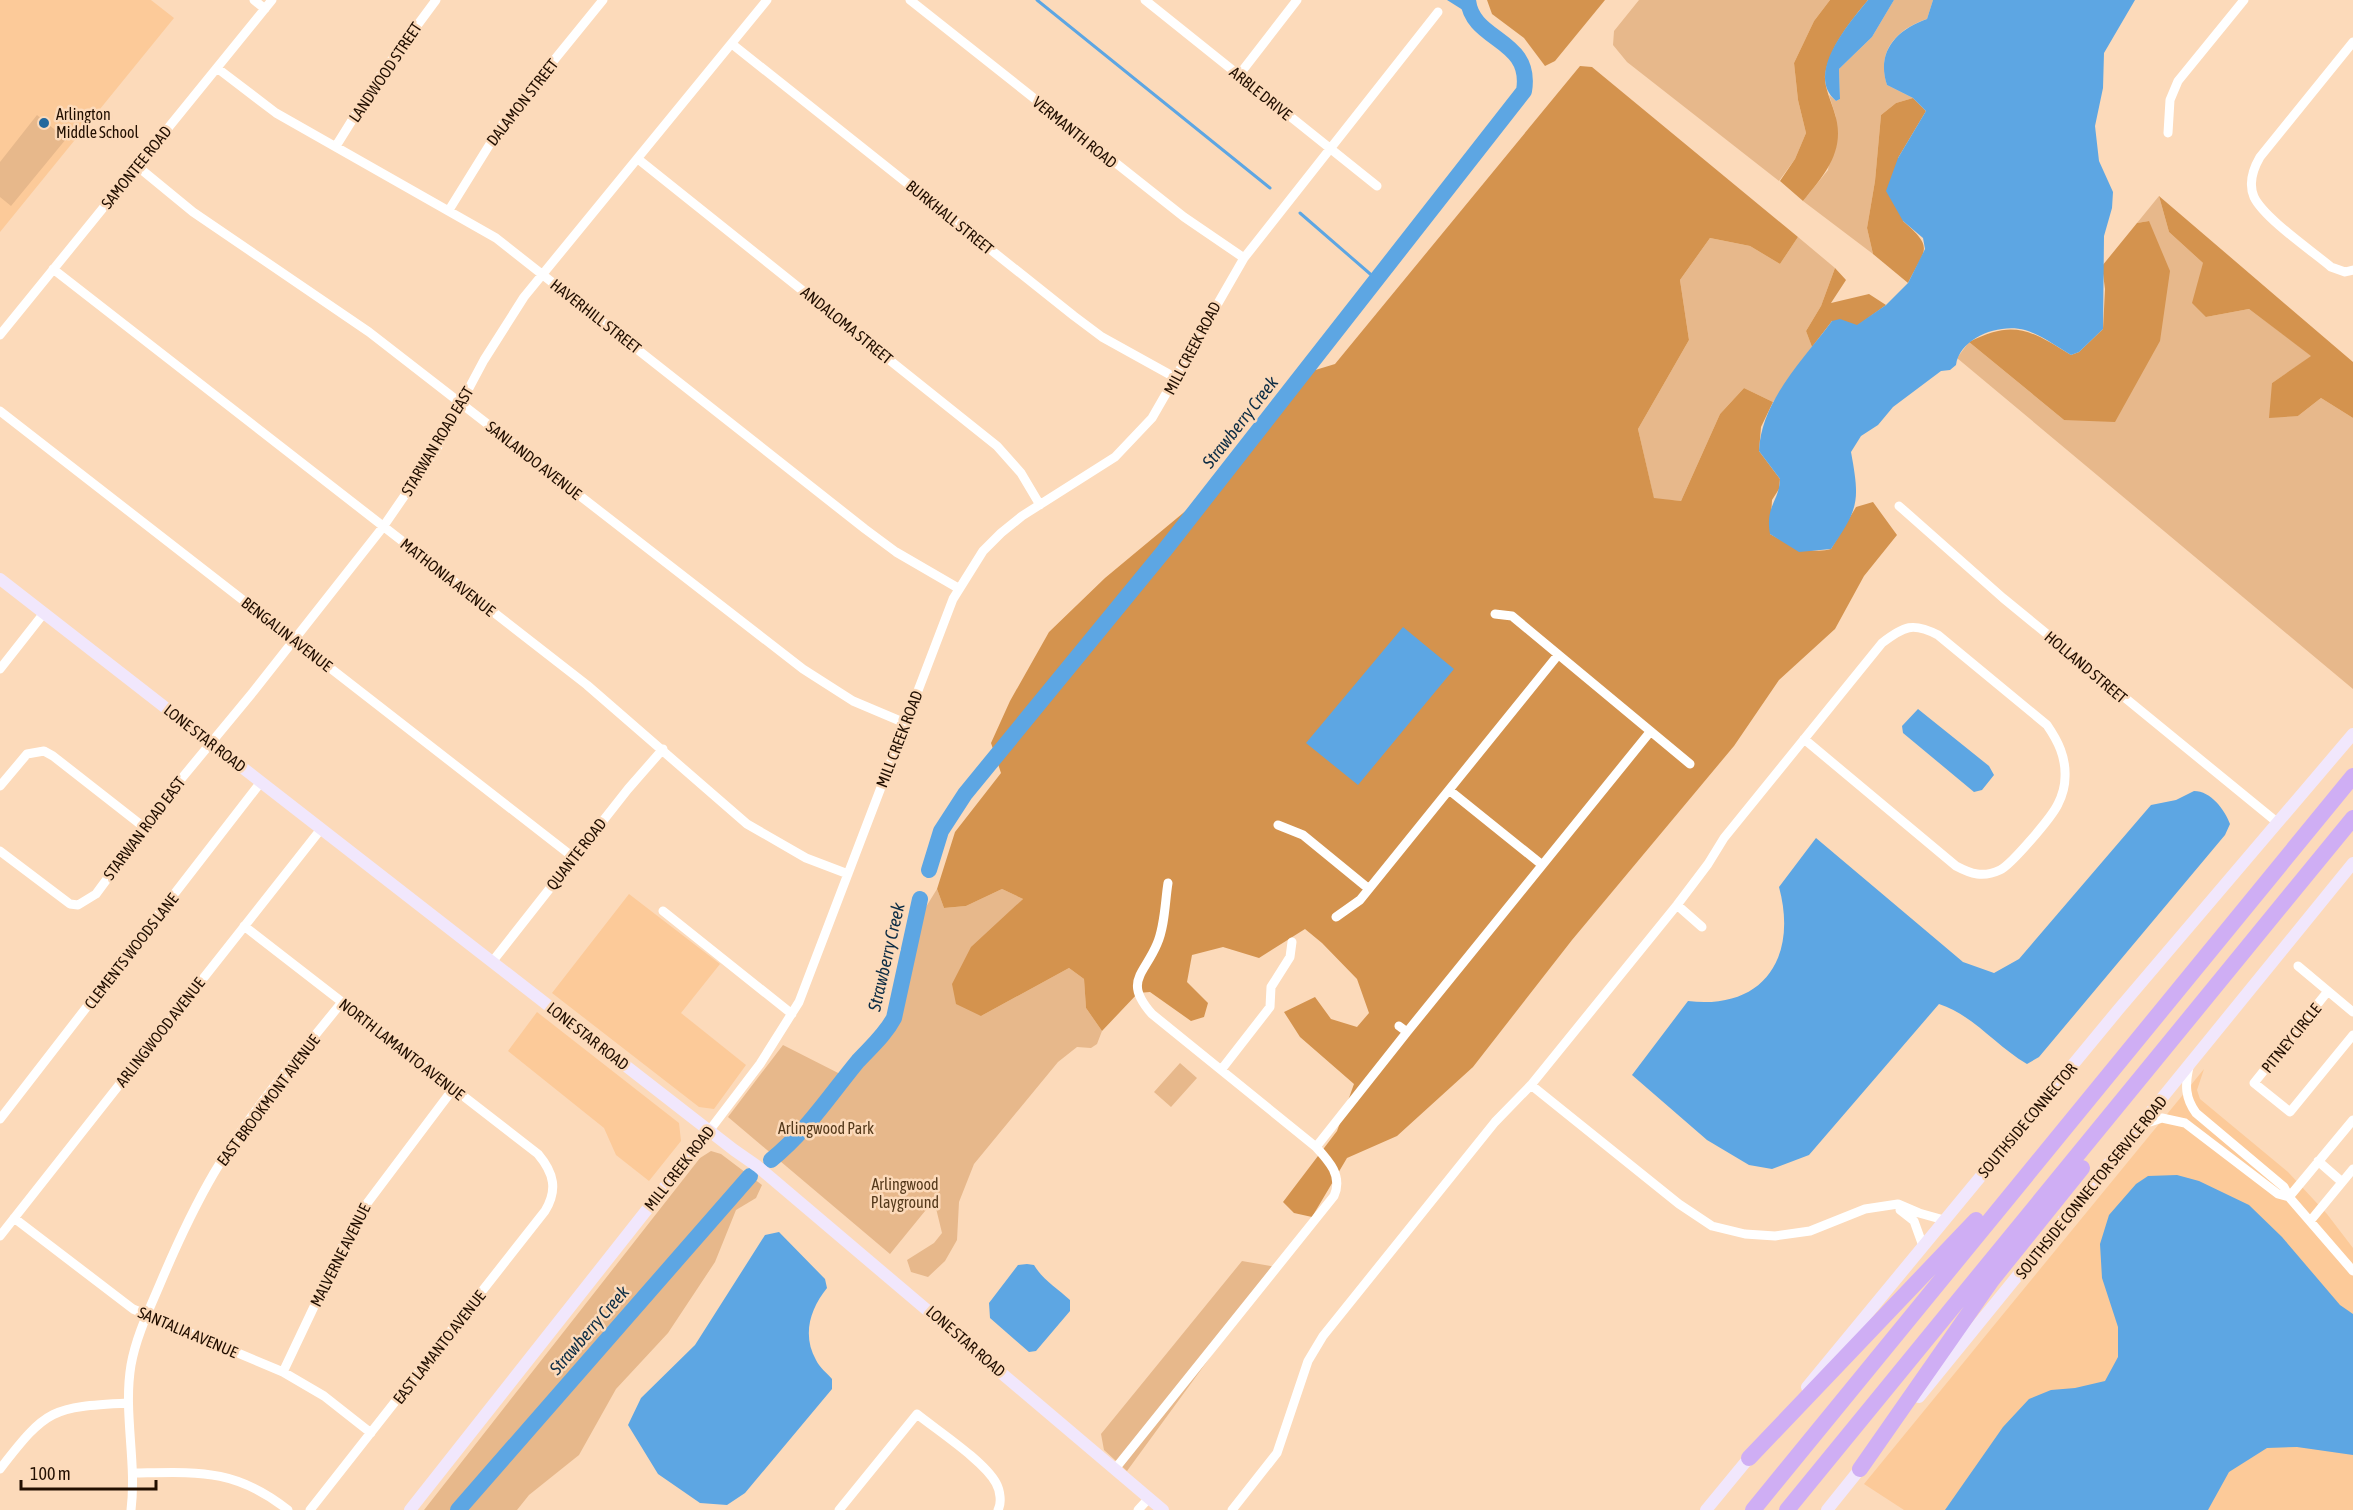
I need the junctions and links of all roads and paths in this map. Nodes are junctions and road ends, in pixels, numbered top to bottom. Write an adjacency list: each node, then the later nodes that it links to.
1 (254, 0): 10 (street)
2 (272, 0): 10 (street, SAMONTEE ROAD)
3 (436, 0): 17 (street, LANDWOOD STREET)
4 (603, 0): 22 (street, DALAMON STREET)
5 (767, 0): 13 (street, STARWAN ROAD EAST)
6 (910, 0): 23 (street, VERMANTH ROAD)
7 (1145, 0): 15 (street, ARBLE DRIVE)
8 (1297, 0): 15 (street)
9 (2244, 0): 16 (street)
10 (265, 9): 14 (street, SAMONTEE ROAD)
11 (1438, 12): 18 (street, MILL CREEK ROAD)
12 (2353, 42): 25 (street)
13 (732, 44): 19 (street, STARWAN ROAD EAST); 28 (street, BURKHALL STREET)
14 (217, 68): 17 (street, HAVERHILL STREET); 20 (street, SAMONTEE ROAD)
15 (1239, 75): 18 (street, ARBLE DRIVE)
16 (2168, 134)
17 (336, 146): 22 (street, HAVERHILL STREET)
18 (1329, 148): 21 (street, ARBLE DRIVE); 23 (street, MILL CREEK ROAD)
19 (638, 159): 26 (street, STARWAN ROAD EAST); 31 (street, ANDALOMA STREET)
20 (137, 166): 24 (street, SAMONTEE ROAD); 29 (street, SANLANDO AVENUE)
21 (1377, 186)
22 (449, 210): 26 (street, HAVERHILL STREET)
23 (1244, 258): 28 (street, MILL CREEK ROAD)
24 (53, 269): 27 (street, SAMONTEE ROAD); 33 (street, MATHONIA AVENUE)
25 (2353, 270)
26 (544, 275): 29 (street, STARWAN ROAD EAST); 35 (street, HAVERHILL STREET)
27 (0, 335)
28 (1176, 378): 31 (street, MILL CREEK ROAD)
29 (461, 403): 33 (street, STARWAN ROAD EAST); 41 (street, SANLANDO AVENUE)
30 (0, 411): 38 (street, BENGALIN AVENUE)
31 (1040, 505): 35 (street, MILL CREEK ROAD)
32 (1899, 506): 53 (street, HOLLAND STREET)
33 (383, 527): 38 (street, STARWAN ROAD EAST); 46 (street, MATHONIA AVENUE)
34 (0, 579): 36 (street, LONE STAR ROAD)
35 (958, 588): 41 (street, MILL CREEK ROAD)
36 (44, 613): 40 (street); 45 (street, LONE STAR ROAD)
37 (1496, 614): 39 (street)
38 (295, 640): 45 (street, STARWAN ROAD EAST); 58 (street, BENGALIN AVENUE)
39 (1558, 654): 42 (street); 51 (street)
40 (0, 669)
41 (905, 723): 61 (street, MILL CREEK ROAD)
42 (1650, 732): 47 (street); 60 (street)
43 (2353, 734): 53 (street, SOUTHSIDE CONNECTOR)
44 (1804, 739): 44 (street); 64 (street)
45 (210, 742): 49 (street, LONE STAR ROAD); 55 (street, STARWAN ROAD EAST)
46 (663, 749): 58 (street, QUANTE ROAD); 61 (street, MATHONIA AVENUE)
47 (1690, 764)
48 (2353, 776): 90 (highway, SOUTHSIDE CONNECTOR)
49 (261, 782): 56 (street, LONE STAR ROAD); 82 (street, CLEMENTS WOODS LANE)
50 (0, 786): 55 (street)
51 (1449, 790): 60 (street); 63 (street)
52 (2353, 818): 67 (highway)
53 (2278, 823): 95 (street, SOUTHSIDE CONNECTOR)
54 (1278, 825): 63 (street)
55 (145, 828): 57 (street, STARWAN ROAD EAST)
56 (321, 829): 68 (street, ARLINGWOOD AVENUE); 71 (street, LONE STAR ROAD)
57 (0, 851)
58 (573, 857): 71 (street, QUANTE ROAD)
59 (2353, 863): 78 (street, SOUTHSIDE CONNECTOR SERVICE ROAD)
60 (1541, 864): 86 (street)
61 (848, 874): 76 (street, MILL CREEK ROAD)
62 (1168, 883): 79 (street)
63 (1369, 889): 66 (street)
64 (1677, 904): 69 (street); 80 (street)
65 (663, 911): 76 (street)
66 (1336, 917)
67 (2271, 919): 107 (highway); 121 (highway)
68 (244, 926): 74 (street, NORTH LAMANTO AVENUE); 94 (street, ARLINGWOOD AVENUE)
69 (1702, 927)
70 (1292, 942): 79 (street)
71 (492, 962): 85 (street, LONE STAR ROAD)
72 (2298, 966): 73 (street)
73 (2328, 991): 75 (street); 77 (street, PITNEY CIRCLE)
74 (342, 1002): 81 (street, NORTH LAMANTO AVENUE); 100 (street, EAST BROOKMONT AVENUE)
75 (2353, 1012)
76 (792, 1014): 85 (street, MILL CREEK ROAD)
77 (2353, 1035)
78 (2190, 1066): 84 (street, SOUTHSIDE CONNECTOR SERVICE ROAD); 92 (street)
79 (1221, 1070): 86 (street)
80 (1531, 1084): 93 (street); 118 (street)
81 (453, 1089): 89 (street, NORTH LAMANTO AVENUE); 101 (street, MALVERNE AVENUE)
82 (0, 1119)
83 (2353, 1120): 87 (street)
84 (2141, 1125): 92 (street); 107 (street, SOUTHSIDE CONNECTOR SERVICE ROAD)
85 (709, 1131): 106 (street, LONE STAR ROAD); 113 (street, MILL CREEK ROAD)
86 (1316, 1147): 106 (street)
87 (2318, 1161): 91 (street); 92 (street)
88 (2353, 1169): 91 (street)
89 (553, 1177): 103 (street, EAST LAMANTO AVENUE)
90 (2023, 1178): 104 (highway); 120 (highway, SOUTHSIDE CONNECTOR)
91 (2342, 1182): 96 (street)
92 (2289, 1197): 96 (street)
93 (1893, 1205): 95 (street); 98 (street)
94 (14, 1218): 97 (street, ARLINGWOOD AVENUE); 100 (street, SANTALIA AVENUE)
95 (1944, 1220): 98 (street, SOUTHSIDE CONNECTOR)
96 (2311, 1220): 99 (street)
97 (0, 1236)
98 (1923, 1246): 104 (street, SOUTHSIDE CONNECTOR)
99 (2353, 1271)
100 (147, 1316): 101 (street, SANTALIA AVENUE); 102 (street, EAST BROOKMONT AVENUE)
101 (283, 1372): 103 (street, SANTALIA AVENUE)
102 (128, 1403): 105 (street); 108 (street, EAST BROOKMONT AVENUE)
103 (371, 1433): 112 (street, EAST LAMANTO AVENUE)
104 (1749, 1458): 119 (street, SOUTHSIDE CONNECTOR)
105 (0, 1469)
106 (1115, 1469): 109 (street, LONE STAR ROAD)
107 (1860, 1469): 122 (street, SOUTHSIDE CONNECTOR SERVICE ROAD)
108 (134, 1473): 110 (street, EAST BROOKMONT AVENUE); 111 (street)
109 (1149, 1498): 116 (street); 117 (street, LONE STAR ROAD)
110 (131, 1510)
111 (288, 1510)
112 (310, 1510)
113 (410, 1510)
114 (838, 1510): 115 (street)
115 (998, 1510)
116 (1138, 1510)
117 (1163, 1510)
118 (1232, 1510)
119 (1706, 1510)
120 (1753, 1510)
121 (1788, 1510)
122 (1827, 1510)

